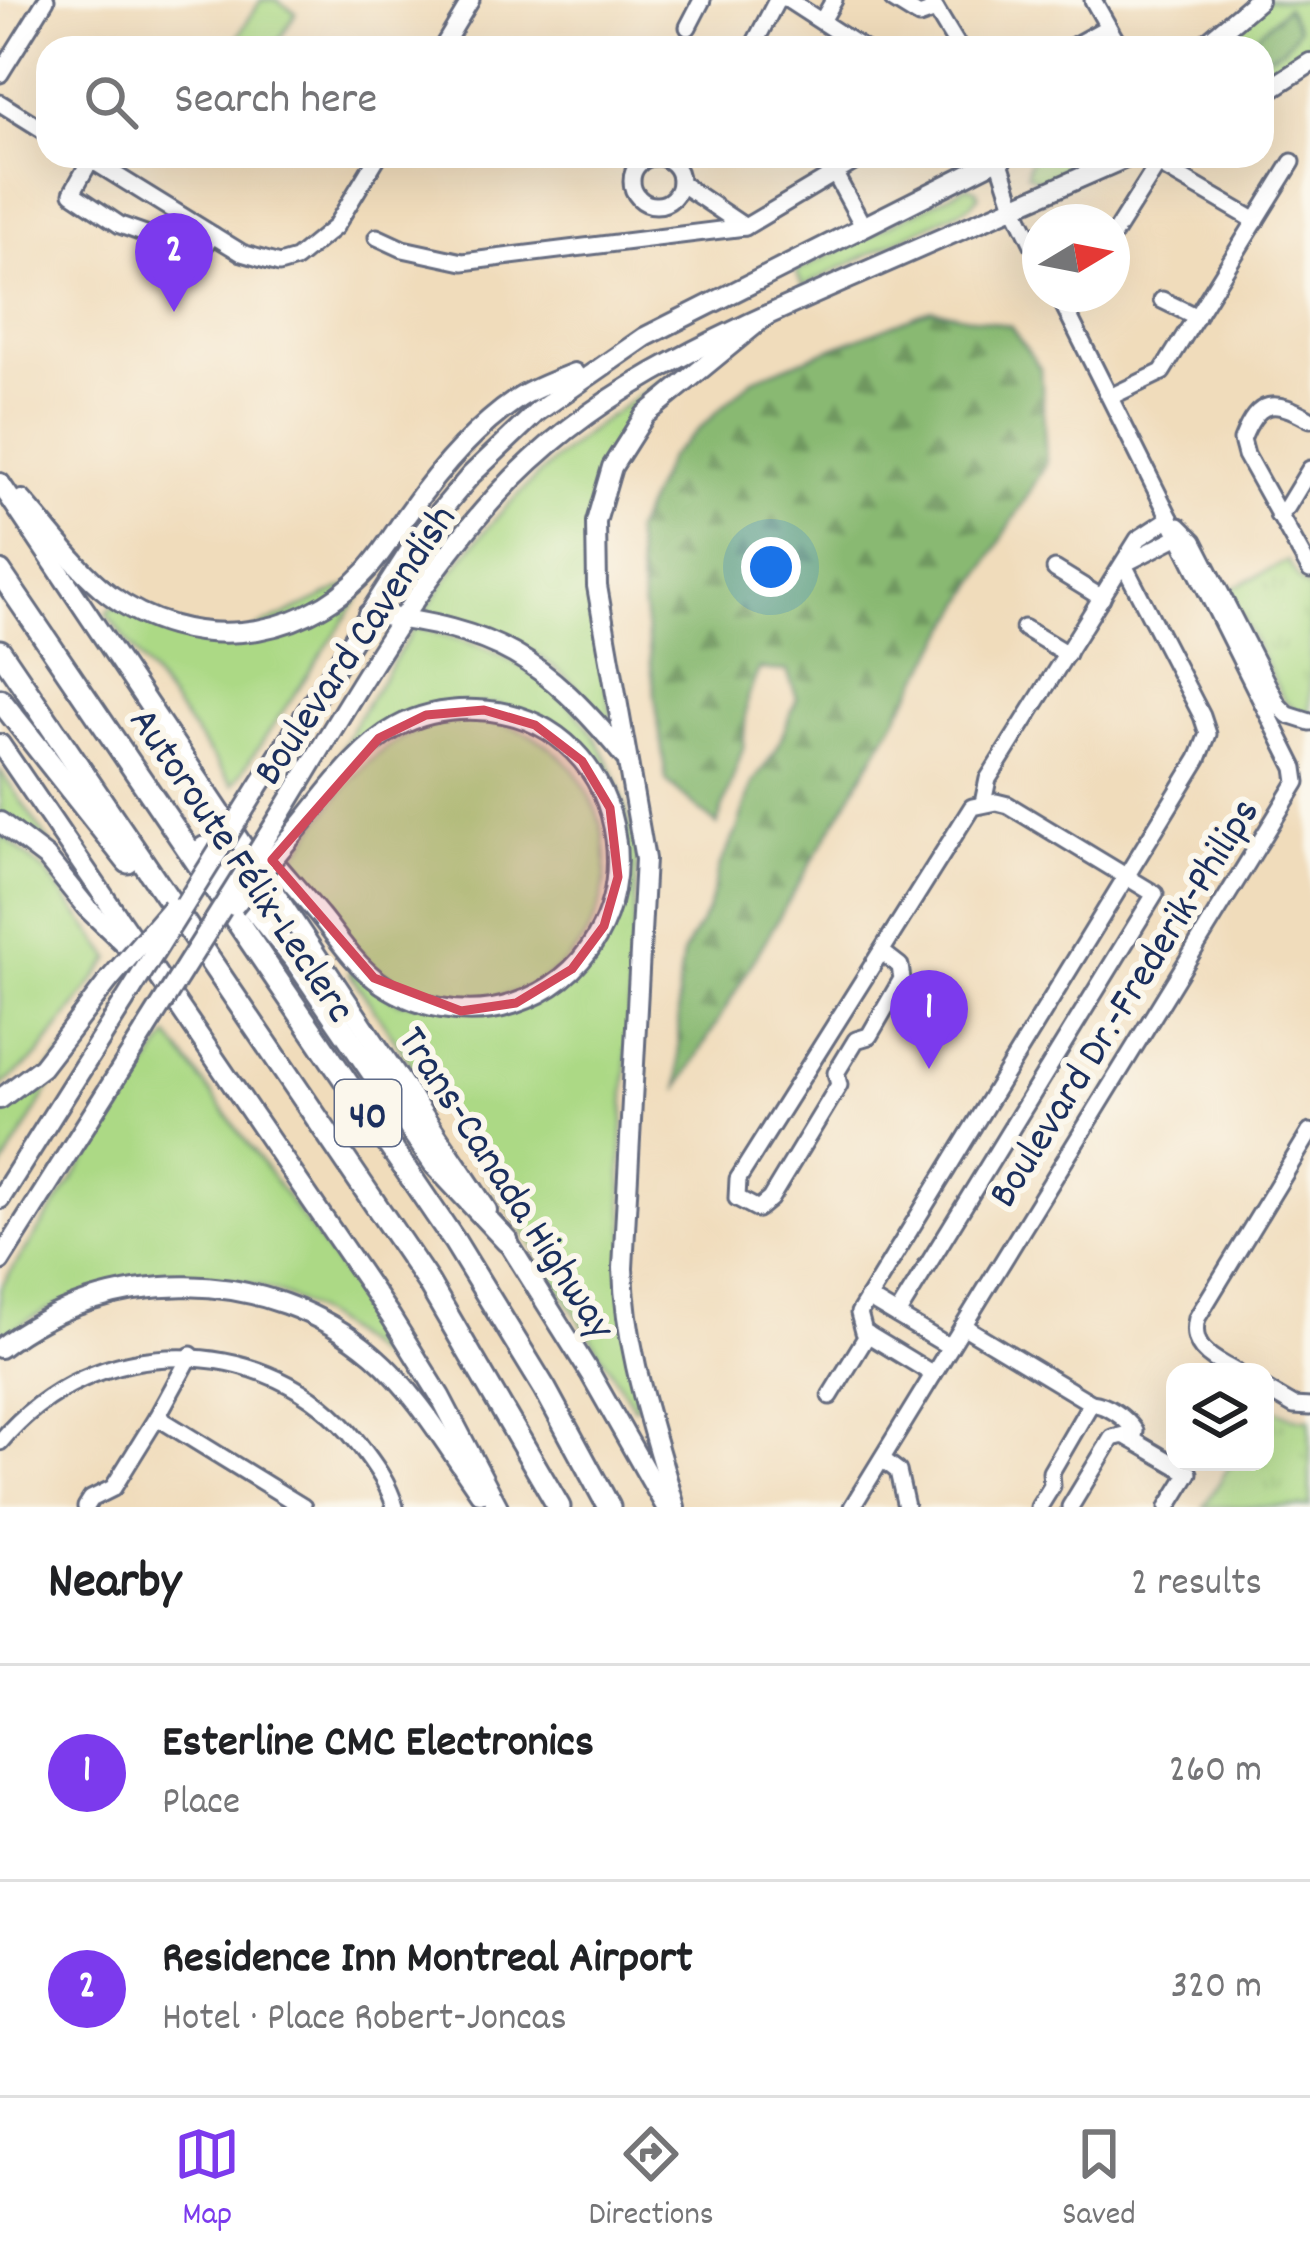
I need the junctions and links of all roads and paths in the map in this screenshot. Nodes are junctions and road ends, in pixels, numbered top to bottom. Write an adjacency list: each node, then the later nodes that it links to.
1 (46, 0): 21 (street)
2 (471, 0): 13 (street)
3 (703, 0): 11 (street)
4 (835, 0): 10 (street)
5 (892, 0): 9 (street)
6 (1093, 0): 12 (street)
7 (789, 1): 10 (street); 14 (street)
8 (1245, 4): 19 (main road)
9 (933, 5): 16 (street)
10 (822, 21): 15 (street)
11 (688, 27)
12 (1108, 27): 17 (street); 18 (street)
13 (449, 36)
14 (761, 36)
15 (846, 36)
16 (952, 36)
17 (1092, 36)
18 (1113, 36)
19 (1213, 36)
20 (1310, 63): 22 (main road)
21 (0, 74)
22 (1274, 86)
23 (0, 103): 24 (street)
24 (36, 126)
25 (1292, 162): 40 (street)
26 (83, 168): 44 (street)
27 (104, 168): 44 (street)
28 (371, 168): 44 (street)
29 (638, 168): 36 (street)
30 (845, 168): 37 (street)
31 (974, 168): 42 (main road, Boulevard Cavendish)
32 (997, 168): 38 (street)
33 (1102, 168): 38 (main road, Boulevard Cavendish)
34 (1152, 168): 39 (street)
35 (1170, 168): 40 (street)
36 (680, 169): 43 (street)
37 (835, 174): 42 (street); 43 (street)
38 (1014, 206): 41 (street); 48 (main road, Boulevard Cavendish)
39 (1130, 206)
40 (1256, 221): 49 (street)
41 (1022, 222)
42 (862, 226): 50 (main road, Boulevard Cavendish)
43 (745, 227): 45 (street)
44 (213, 235)
45 (377, 237)
46 (1162, 299): 49 (street)
47 (1067, 312): 51 (street, Boulevard Dr.-Frederik-Philips)
48 (767, 315): 64 (main road, Boulevard Cavendish); 73 (main road)
49 (1197, 316): 51 (street)
50 (612, 357): 54 (main road); 63 (main road, Boulevard Cavendish)
51 (1109, 397): 56 (street, Boulevard Dr.-Frederik-Philips)
52 (1310, 419): 55 (street)
53 (1310, 469): 55 (street)
54 (0, 479): 72 (main road, Trans-Canada Highway)
55 (1278, 514): 60 (street)
56 (1170, 518): 57 (street, Boulevard Dr.-Frederik-Philips); 58 (street); 69 (street, Boulevard Dr.-Frederik-Philips)
57 (1179, 536): 58 (street); 90 (street, Boulevard Dr.-Frederik-Philips)
58 (1124, 565): 62 (street); 77 (street)
59 (1055, 569): 62 (street)
60 (1310, 570)
61 (0, 572): 70 (highway, Autoroute Félix-Leclerc / 40)
62 (1102, 598): 67 (street)
63 (368, 614): 64 (main road); 76 (main road, Boulevard Cavendish, bridge)
64 (404, 619): 73 (main road); 79 (main road, Boulevard Cavendish, bridge)
65 (1024, 628): 67 (street)
66 (0, 651): 81 (highway, Autoroute Félix-Leclerc / 40)
67 (1067, 654): 74 (street)
68 (0, 700): 81 (highway)
69 (1310, 722)
70 (107, 731): 86 (highway); 111 (highway, Autoroute Félix-Leclerc / 40)
71 (0, 744): 80 (main road)
72 (180, 754): 79 (main road, bridge); 86 (main road, Trans-Canada Highway)
73 (627, 760): 113 (main road)
74 (983, 803): 77 (street); 78 (street)
75 (0, 822): 80 (main road)
76 (214, 857): 82 (main road, bridge); 84 (main road, Boulevard Cavendish, bridge)
77 (1125, 878): 88 (street); 89 (street)
78 (882, 952): 78 (street)
79 (185, 966): 85 (main road, Boulevard Cavendish, bridge)
80 (157, 975): 109 (main road)
81 (233, 994): 110 (highway, Autoroute Félix-Leclerc / 40)
82 (0, 1099)
83 (1310, 1132): 95 (street)
84 (0, 1203): 85 (main road)
85 (34, 1208): 87 (main road, Boulevard Cavendish)
86 (507, 1241): 112 (main road, Trans-Canada Highway)
87 (0, 1261)
88 (868, 1298): 89 (street); 91 (street)
89 (897, 1315): 93 (street)
90 (963, 1326): 93 (street, Boulevard Dr.-Frederik-Philips); 99 (street)
91 (868, 1334): 96 (street); 98 (street)
92 (0, 1348): 108 (main road)
93 (950, 1348): 96 (street, Boulevard Dr.-Frederik-Philips)
94 (190, 1355): 101 (street); 103 (street); 107 (street)
95 (1223, 1363)
96 (933, 1374): 104 (street, Boulevard Dr.-Frederik-Philips)
97 (1274, 1394): 100 (street)
98 (830, 1396)
99 (1091, 1403): 102 (street); 116 (street)
100 (1310, 1407)
101 (157, 1417): 105 (street); 106 (street)
102 (1133, 1440): 117 (street); 118 (street)
103 (0, 1442)
104 (882, 1459): 114 (street, Boulevard Dr.-Frederik-Philips); 115 (street)
105 (86, 1507)
106 (303, 1507)
107 (395, 1507)
108 (489, 1507)
109 (499, 1507)
110 (559, 1507)
111 (609, 1507)
112 (666, 1507)
113 (675, 1507)
114 (852, 1507)
115 (909, 1507)
116 (1040, 1507)
117 (1070, 1507)
118 (1168, 1507)

